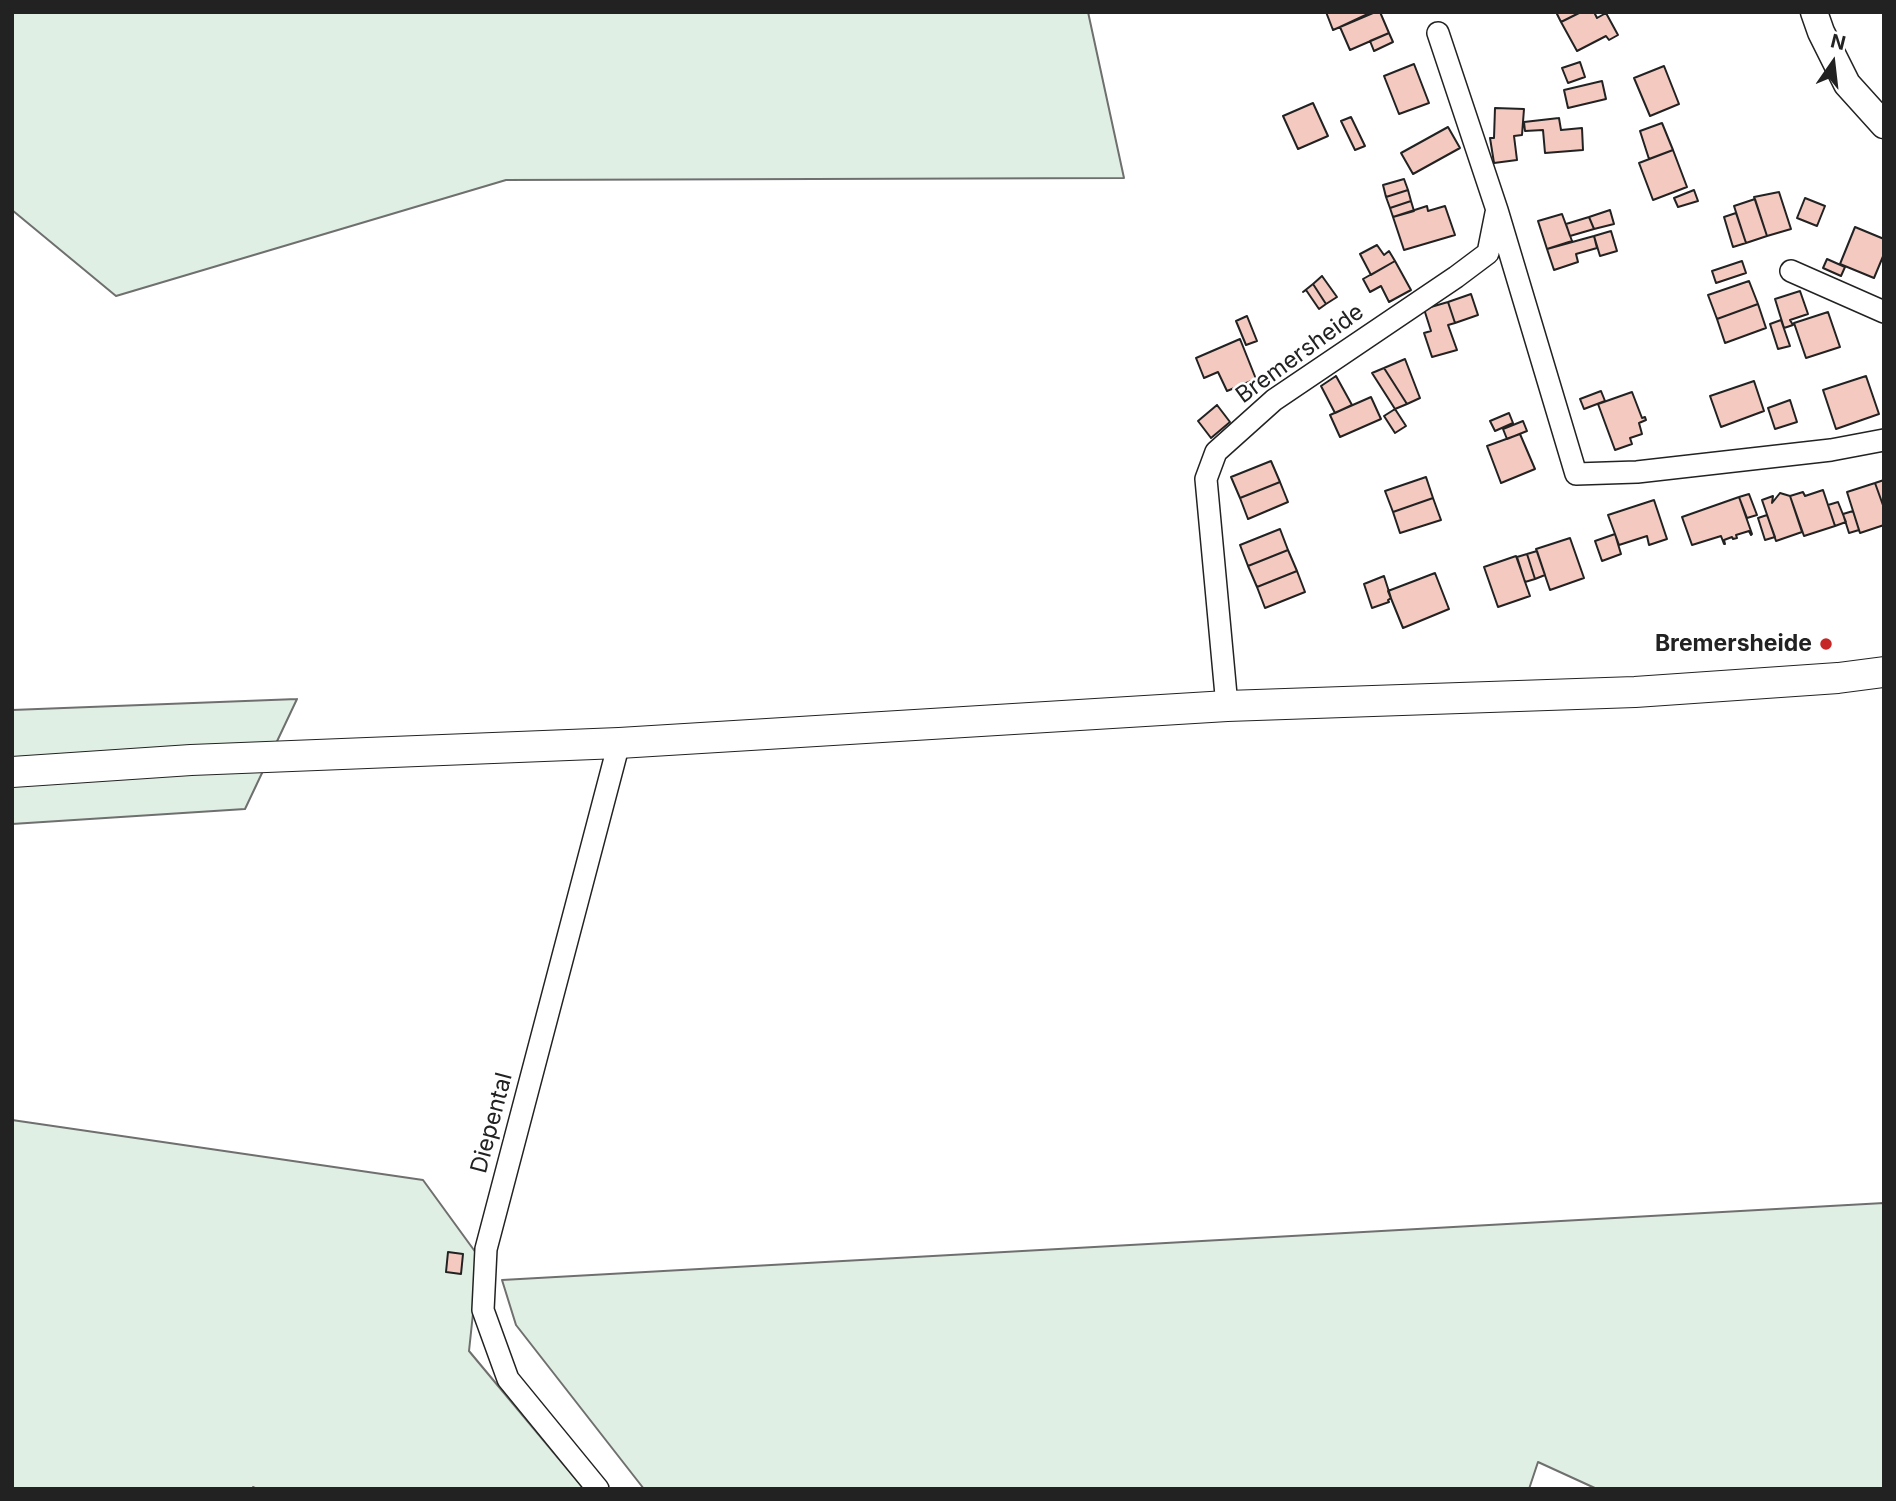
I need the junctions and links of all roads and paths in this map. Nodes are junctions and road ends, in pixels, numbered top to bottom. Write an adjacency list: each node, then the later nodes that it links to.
1 (1814, 12): 3 (street)
2 (1438, 33): 4 (street)
3 (1884, 125)
4 (1497, 210): 7 (street); 9 (street, Bremersheide)
5 (1791, 271): 6 (street)
6 (1884, 312)
7 (1884, 440)
8 (1884, 672): 9 (main road)
9 (1227, 706): 10 (main road)
10 (619, 743): 11 (main road); 12 (street, Diepental)
11 (12, 772)
12 (598, 1489)

